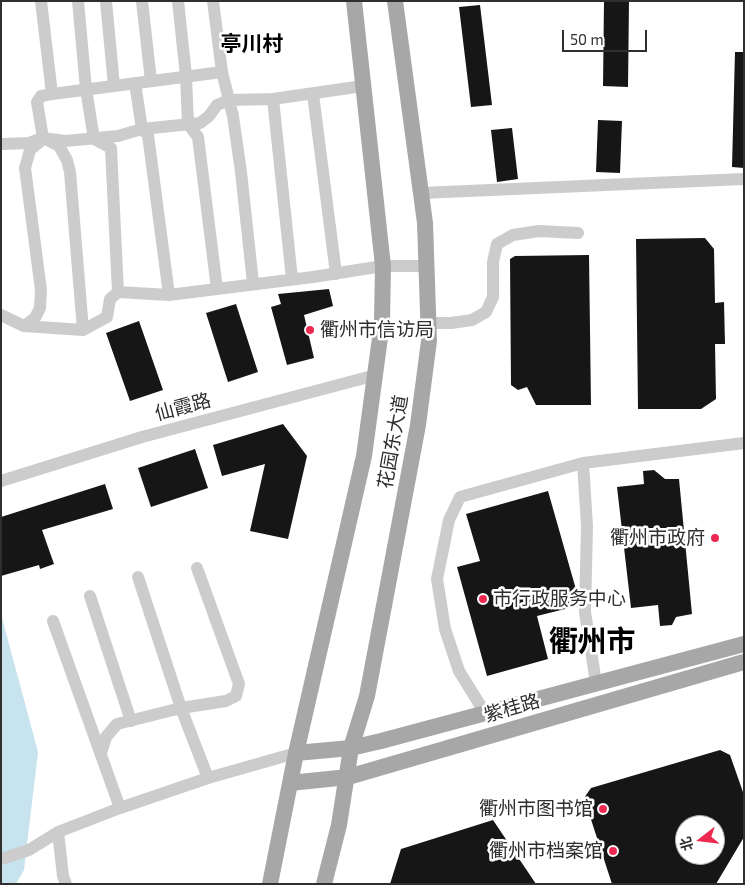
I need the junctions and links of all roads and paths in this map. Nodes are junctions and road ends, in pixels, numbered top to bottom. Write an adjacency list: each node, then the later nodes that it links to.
1 (41, 1): 16 (street)
2 (78, 1): 15 (street)
3 (106, 1): 13 (street)
4 (142, 1): 11 (street)
5 (178, 1): 10 (street)
6 (213, 1): 9 (street)
7 (354, 1): 14 (main road, 花园东大道)
8 (395, 1): 26 (main road, 花园东大道)
9 (222, 72): 10 (street); 19 (street)
10 (186, 76): 11 (street); 20 (street)
11 (151, 81): 12 (street)
12 (135, 83): 13 (street); 21 (street)
13 (114, 86): 15 (street)
14 (363, 86): 17 (street); 28 (main road, 花园东大道)
15 (86, 89): 16 (street); 23 (street)
16 (52, 94): 22 (street)
17 (313, 94): 18 (street); 30 (street)
18 (273, 99): 19 (street); 31 (street)
19 (229, 100): 20 (street); 32 (street)
20 (188, 124): 21 (street); 33 (street)
21 (142, 129): 23 (street); 35 (street)
22 (43, 138): 23 (street); 24 (street); 38 (street); 39 (street)
23 (94, 139): 34 (street)
24 (1, 144)
25 (744, 179): 26 (street)
26 (421, 192): 29 (main road, 花园东大道)
27 (578, 233): 37 (street)
28 (383, 266): 29 (street); 30 (street); 40 (main road, 花园东大道)
29 (427, 266): 37 (main road, 花园东大道)
30 (336, 274): 31 (street)
31 (292, 279): 32 (street)
32 (253, 283): 33 (street)
33 (216, 289): 35 (street)
34 (118, 292): 35 (street); 39 (street)
35 (169, 295)
36 (1, 315): 38 (street)
37 (429, 322): 54 (main road, 花园东大道)
38 (24, 326): 39 (street)
39 (83, 330)
40 (376, 375): 43 (street, 仙霞路); 55 (main road, 花园东大道)
41 (744, 443): 42 (street)
42 (583, 463): 50 (street); 52 (street)
43 (1, 481)
44 (197, 568): 51 (street)
45 (138, 577): 51 (street)
46 (90, 596): 53 (street)
47 (53, 621): 56 (street)
48 (744, 644): 50 (main road, 紫桂路)
49 (744, 662): 57 (main road, 紫桂路)
50 (596, 683): 52 (main road, 紫桂路)
51 (181, 708): 53 (street); 58 (street)
52 (485, 713): 54 (main road, 紫桂路)
53 (131, 721): 56 (street)
54 (352, 748): 55 (main road, 紫桂路); 57 (main road, 花园东大道)
55 (296, 752): 58 (street); 59 (main road, 花园东大道)
56 (101, 753): 60 (street)
57 (348, 777): 59 (main road, 紫桂路); 65 (main road, 花园东大道)
58 (208, 778): 60 (street)
59 (290, 783): 64 (main road, 花园东大道)
60 (120, 808): 61 (street)
61 (58, 832): 62 (street); 63 (street)
62 (1, 859)
63 (66, 884)
64 (270, 884)
65 (324, 884)

